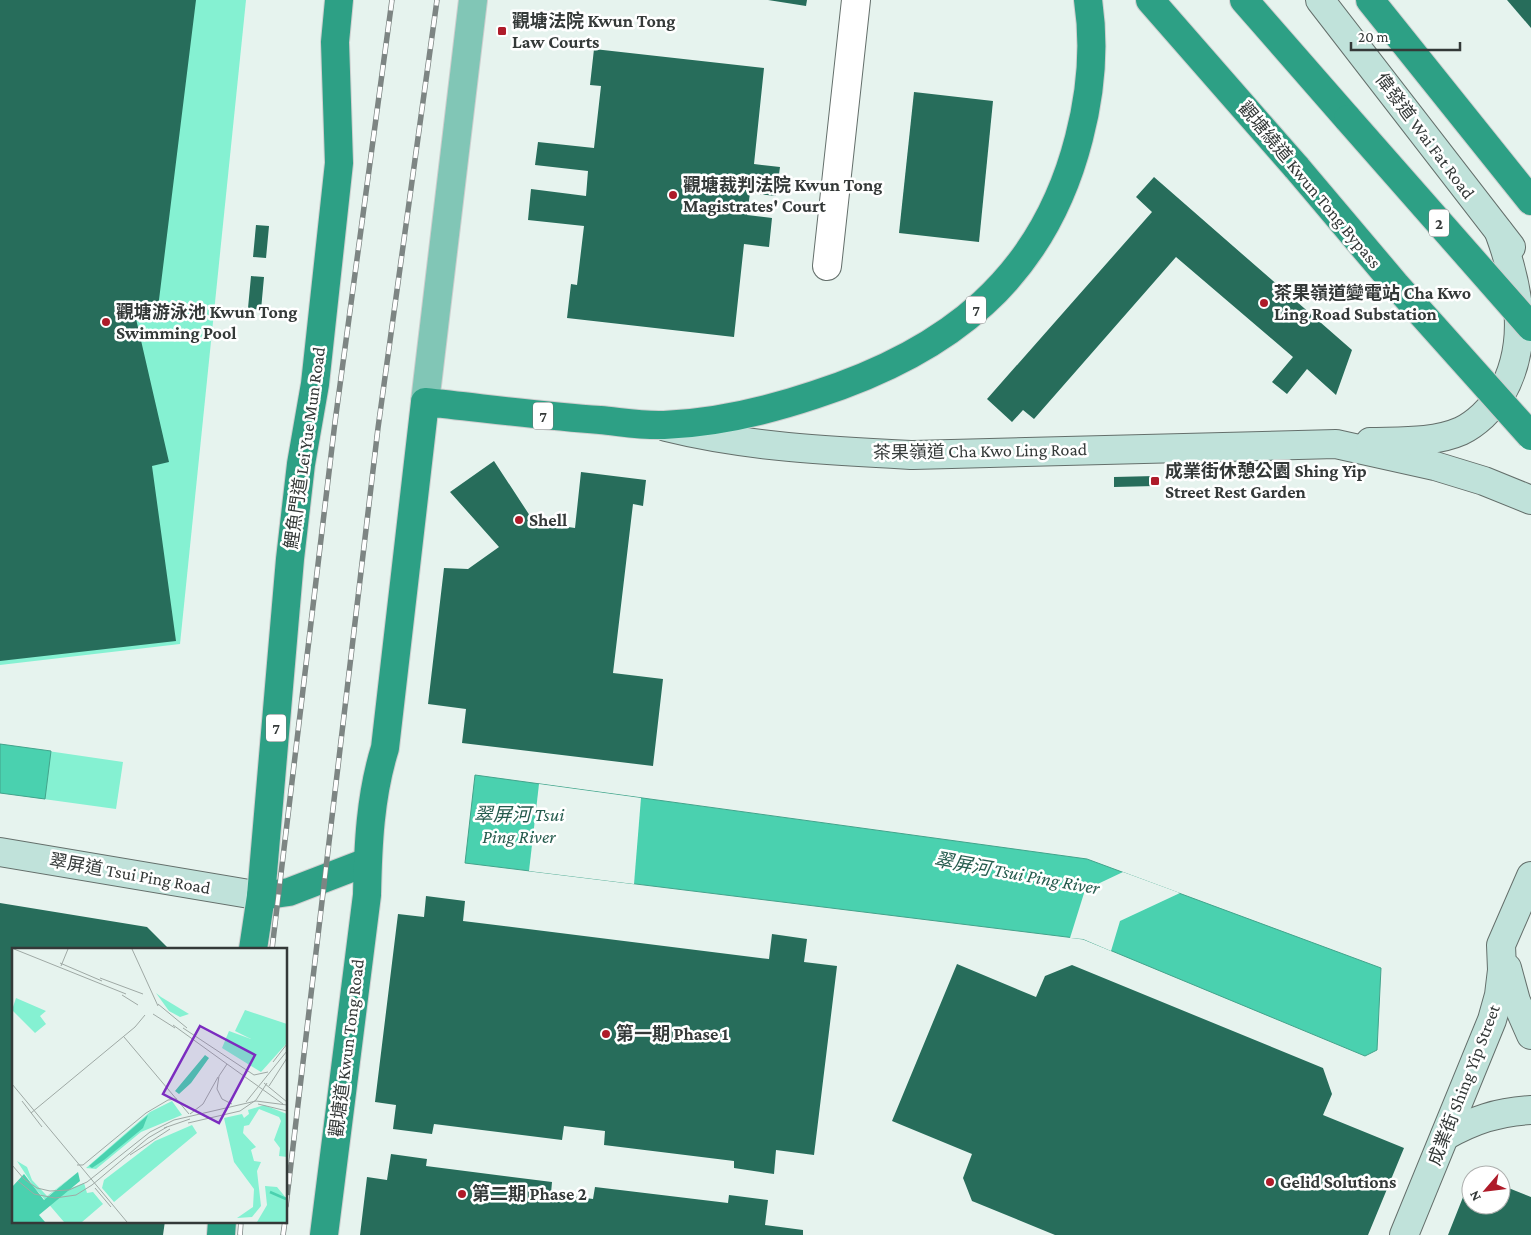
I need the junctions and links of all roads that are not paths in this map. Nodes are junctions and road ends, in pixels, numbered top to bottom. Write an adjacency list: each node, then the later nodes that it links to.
1 (339, 0): 22 (highway, 鯉魚門道 Lei Yue Mun Road / 7)
2 (473, 0): 14 (main road)
3 (856, 0): 12 (street)
4 (1088, 0): 15 (highway, 7)
5 (1150, 0): 16 (highway, 觀塘繞道 Kwun Tong Bypass, bridge)
6 (1244, 0): 13 (highway, 2, bridge)
7 (1320, 0): 10 (main road, 偉發道 Wai Fat Road)
8 (1370, 0): 9 (highway)
9 (1531, 201)
10 (1499, 232): 11 (main road, 偉發道 Wai Fat Road); 17 (main road)
11 (1527, 263)
12 (827, 266)
13 (1531, 327)
14 (425, 402): 15 (highway, 茶果嶺道 Cha Kwo Ling Road / 7); 20 (highway)
15 (662, 426): 17 (main road, 茶果嶺道 Cha Kwo Ling Road)
16 (1531, 436)
17 (1336, 444): 18 (main road, 茶果嶺道 Cha Kwo Ling Road)
18 (1531, 500)
19 (0, 852): 22 (main road, 翠屏道 Tsui Ping Road)
20 (367, 862): 22 (highway); 30 (highway, 觀塘道 Kwun Tong Road)
21 (1531, 876): 23 (main road, 成業街 Shing Yip Street)
22 (261, 896): 24 (highway, 7)
23 (1501, 945): 25 (main road); 27 (main road, 成業街 Shing Yip Street)
24 (253, 948)
25 (1531, 1035)
26 (1531, 1110): 27 (main road)
27 (1445, 1136): 31 (main road, 成業街 Shing Yip Street)
28 (222, 1222): 29 (highway)
29 (221, 1235)
30 (324, 1235)
31 (1404, 1235)

